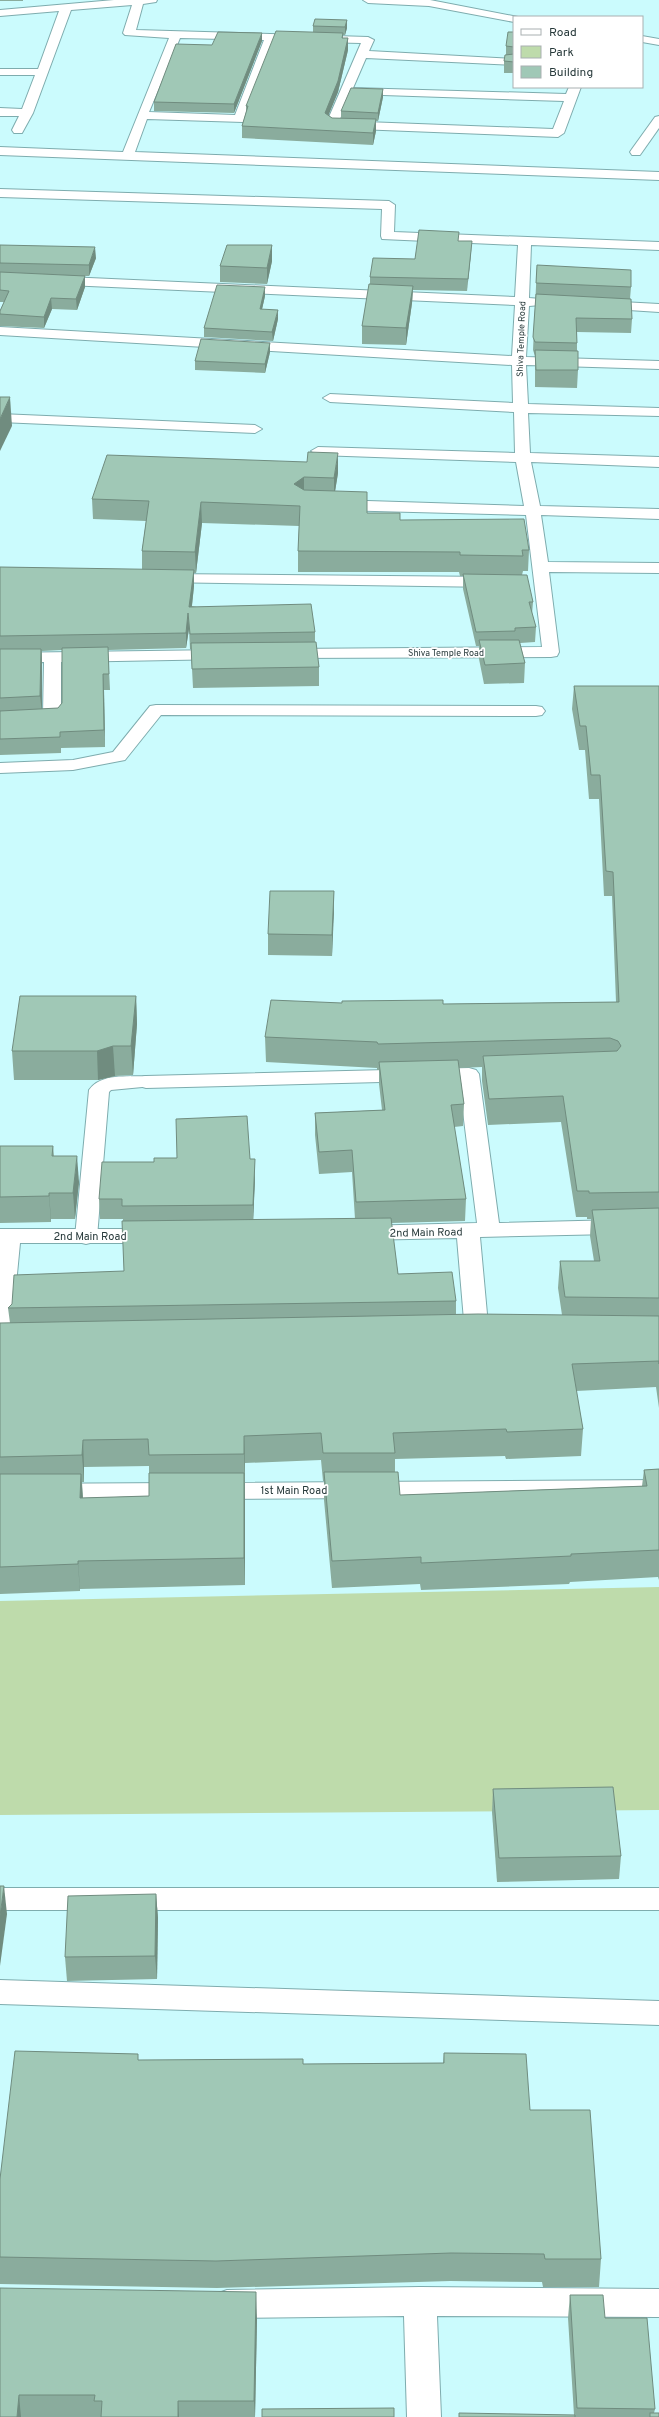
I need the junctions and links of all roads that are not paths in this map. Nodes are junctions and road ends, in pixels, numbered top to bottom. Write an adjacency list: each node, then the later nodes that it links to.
1 (154, 0): 3 (street)
2 (368, 0): 6 (street)
3 (140, 1): 4 (street); 7 (street)
4 (66, 8): 5 (street); 12 (street)
5 (0, 13)
6 (513, 19)
7 (176, 34): 8 (street); 17 (street)
8 (271, 37): 9 (street); 17 (street)
9 (362, 54): 10 (street); 13 (street)
10 (513, 62)
11 (0, 72): 12 (street)
12 (43, 72): 16 (street)
13 (348, 91): 14 (street); 14 (street)
14 (572, 93)
15 (0, 112): 16 (street)
16 (27, 113): 19 (street)
17 (142, 115): 22 (street)
18 (659, 120): 21 (street)
19 (18, 130)
20 (0, 150): 22 (street)
21 (636, 152)
22 (128, 154): 23 (street)
23 (659, 176)
24 (0, 193): 25 (street)
25 (525, 241): 26 (street); 28 (street, Shiva Temple Road)
26 (659, 246)
27 (0, 278): 28 (street)
28 (523, 302): 29 (street); 33 (street, Shiva Temple Road)
29 (553, 303)
30 (591, 305): 31 (street)
31 (659, 308)
32 (0, 331): 33 (street)
33 (519, 361): 34 (street); 36 (street, Shiva Temple Road)
34 (659, 365)
35 (330, 398): 36 (street)
36 (519, 408): 37 (street); 41 (street, Shiva Temple Road)
37 (659, 412)
38 (0, 418): 39 (lane)
39 (255, 429)
40 (318, 451): 41 (street)
41 (523, 458): 42 (street); 44 (street, Shiva Temple Road)
42 (659, 462)
43 (320, 504): 44 (street)
44 (533, 511): 45 (street); 48 (street, Shiva Temple Road)
45 (659, 514)
46 (659, 568): 48 (street)
47 (144, 578): 48 (street)
48 (530, 579): 49 (street, Shiva Temple Road)
49 (274, 654)
50 (235, 655): 51 (street)
51 (53, 656): 52 (street); 54 (street)
52 (0, 658)
53 (536, 711): 55 (street)
54 (0, 721)
55 (0, 768)
56 (469, 1074): 57 (street); 58 (street); 60 (street)
57 (492, 1074)
58 (146, 1082): 64 (lane)
59 (659, 1226): 60 (street, 2nd Main Road)
60 (479, 1231): 61 (street, 2nd Main Road); 65 (street)
61 (341, 1233)
62 (174, 1235): 64 (street, 2nd Main Road)
63 (5, 1236): 64 (street, 2nd Main Road); 68 (street)
64 (86, 1236)
65 (477, 1332): 66 (street); 67 (street)
66 (454, 1333)
67 (509, 1333)
68 (5, 1335)
69 (659, 1488): 70 (street, 1st Main Road)
70 (0, 1492)
71 (0, 1899): 72 (street)
72 (659, 1899)
73 (0, 1992): 74 (street)
74 (659, 2014)
75 (420, 2301): 76 (street); 77 (street); 78 (street)
76 (659, 2303)
77 (202, 2304)
78 (424, 2417)

